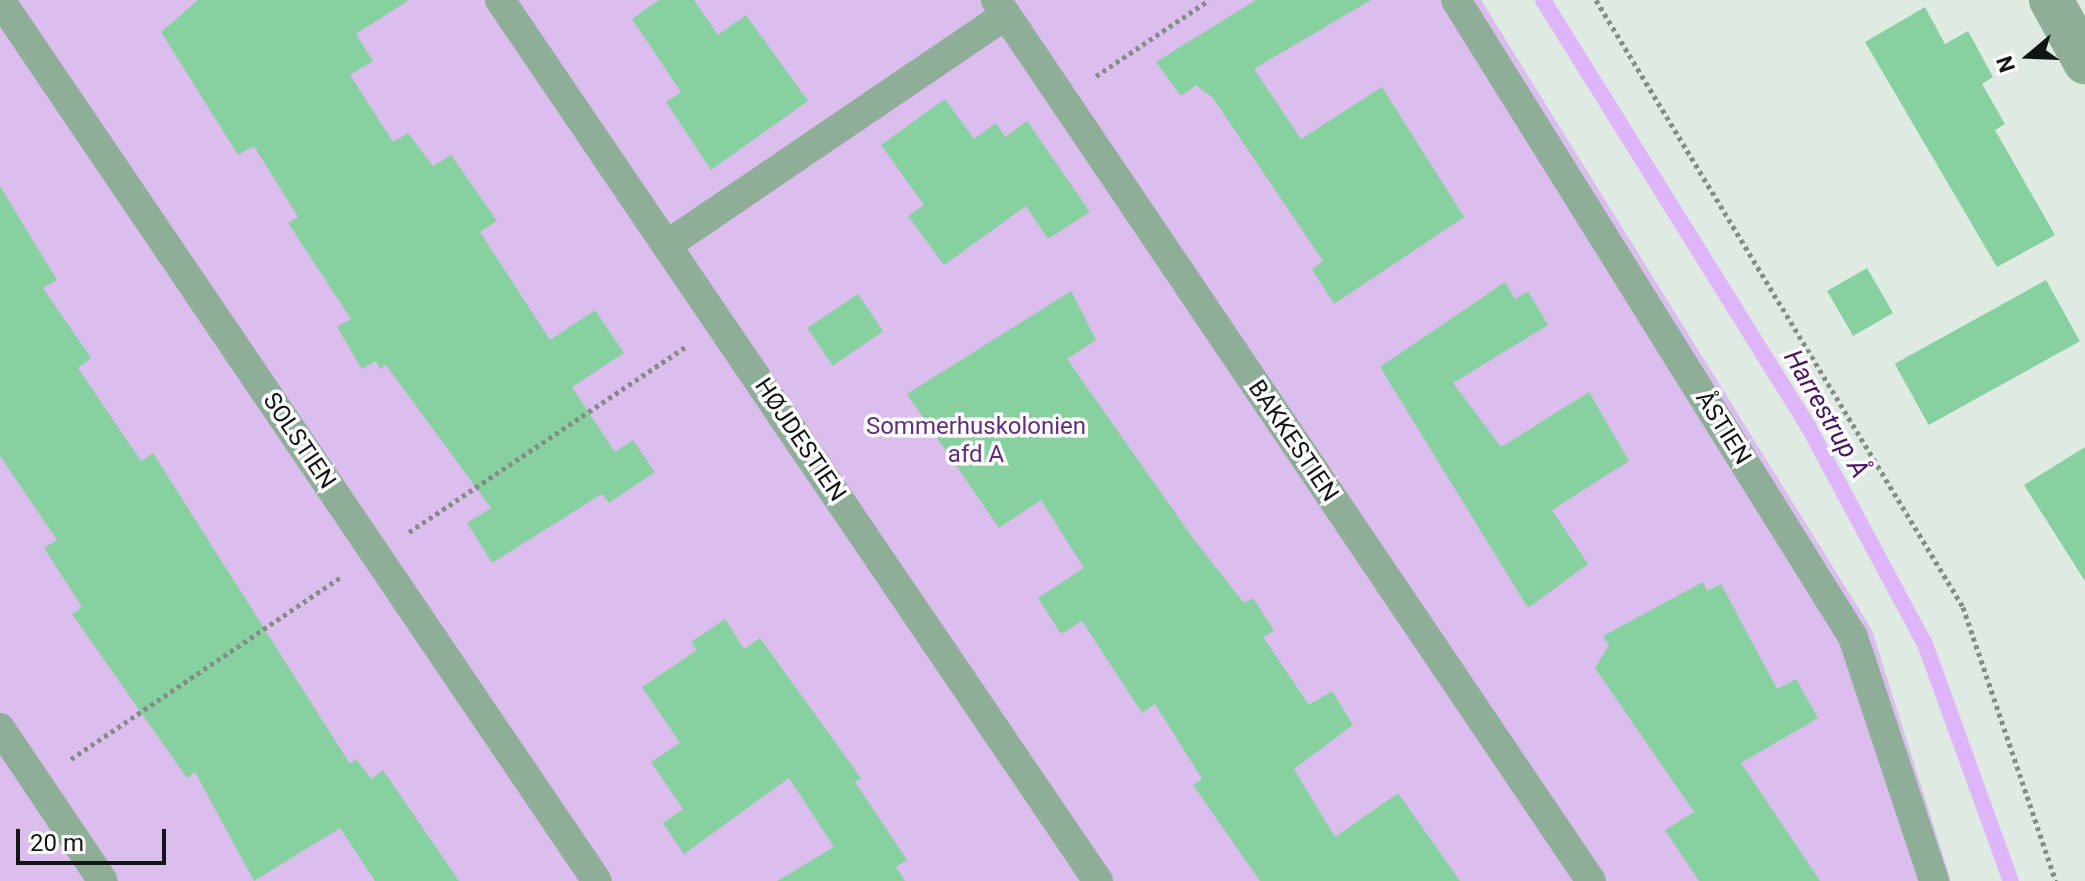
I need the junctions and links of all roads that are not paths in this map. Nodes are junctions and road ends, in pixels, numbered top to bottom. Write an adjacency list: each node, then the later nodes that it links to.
1 (0, 0): 10 (lane, SOLSTIEN)
2 (500, 0): 7 (lane, HØJDESTIEN)
3 (1456, 0): 13 (lane, ÅSTIEN)
4 (2051, 0): 6 (street)
5 (1001, 7): 7 (lane); 12 (lane, BAKKESTIEN)
6 (2085, 62)
7 (667, 245): 11 (lane, HØJDESTIEN)
8 (0, 728): 9 (lane)
9 (103, 881)
10 (597, 881)
11 (1098, 881)
12 (1591, 881)
13 (1934, 881)

